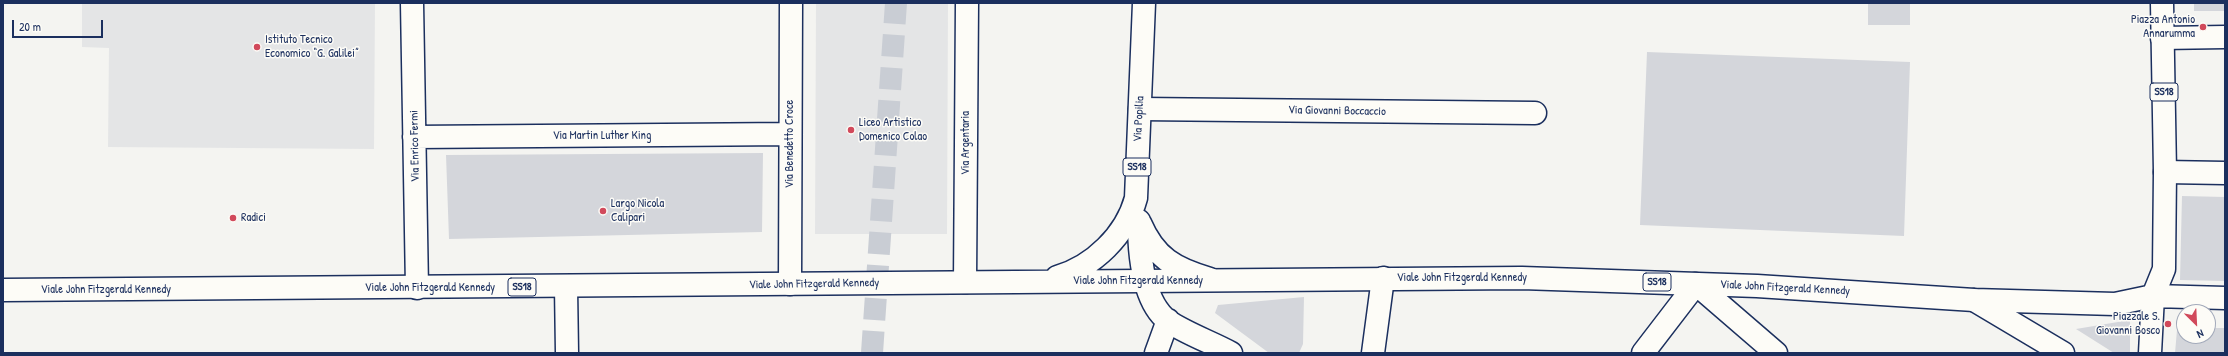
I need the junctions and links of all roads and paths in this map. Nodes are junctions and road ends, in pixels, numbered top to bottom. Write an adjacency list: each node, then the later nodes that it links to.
1 (412, 3): 11 (main road, Via Enrico Fermi)
2 (791, 3): 10 (main road, Via Benedetto Croce)
3 (967, 3): 20 (main road, Via Argentaria)
4 (1144, 3): 8 (main road, Via Popilia / SS18)
5 (2162, 3): 7 (main road, SS18)
6 (2225, 37): 7 (main road)
7 (2162, 38): 13 (main road, SS18)
8 (1140, 108): 9 (main road, Via Giovanni Boccaccio); 14 (main road, Via Popilia / SS18)
9 (1535, 113)
10 (790, 134): 11 (main road, Via Martin Luther King); 21 (main road, Via Benedetto Croce)
11 (414, 137): 24 (main road, Via Enrico Fermi)
12 (2225, 173): 13 (main road)
13 (2165, 176): 26 (main road, SS18)
14 (1136, 198): 15 (main road); 18 (main road, Via Popilia / SS18)
15 (1139, 221): 17 (main road); 19 (main road)
16 (1384, 278): 17 (main road, Viale John Fitzgerald Kennedy / SS18); 22 (main road, Viale John Fitzgerald Kennedy / SS18); 34 (main road)
17 (1213, 280): 19 (main road, Viale John Fitzgerald Kennedy / SS18)
18 (1042, 281): 19 (main road, Viale John Fitzgerald Kennedy / SS18); 20 (main road, Viale John Fitzgerald Kennedy / SS18)
19 (1145, 281): 29 (main road)
20 (965, 282): 21 (main road, Viale John Fitzgerald Kennedy / SS18)
21 (790, 284): 23 (main road, Viale John Fitzgerald Kennedy / SS18)
22 (1696, 284): 28 (main road, Viale John Fitzgerald Kennedy / SS18); 30 (main road); 35 (main road)
23 (566, 287): 24 (main road, Viale John Fitzgerald Kennedy / SS18); 31 (main road)
24 (417, 288): 25 (main road, Viale John Fitzgerald Kennedy / SS18)
25 (3, 290)
26 (2153, 296): 27 (main road, Viale John Fitzgerald Kennedy); 28 (main road, Viale John Fitzgerald Kennedy / SS18); 37 (main road)
27 (2225, 298)
28 (1974, 300): 36 (main road)
29 (1168, 320): 32 (main road); 33 (main road)
30 (1771, 352)
31 (568, 353)
32 (1156, 353)
33 (1231, 353)
34 (1373, 353)
35 (1643, 353)
36 (2063, 353)
37 (2150, 353)

